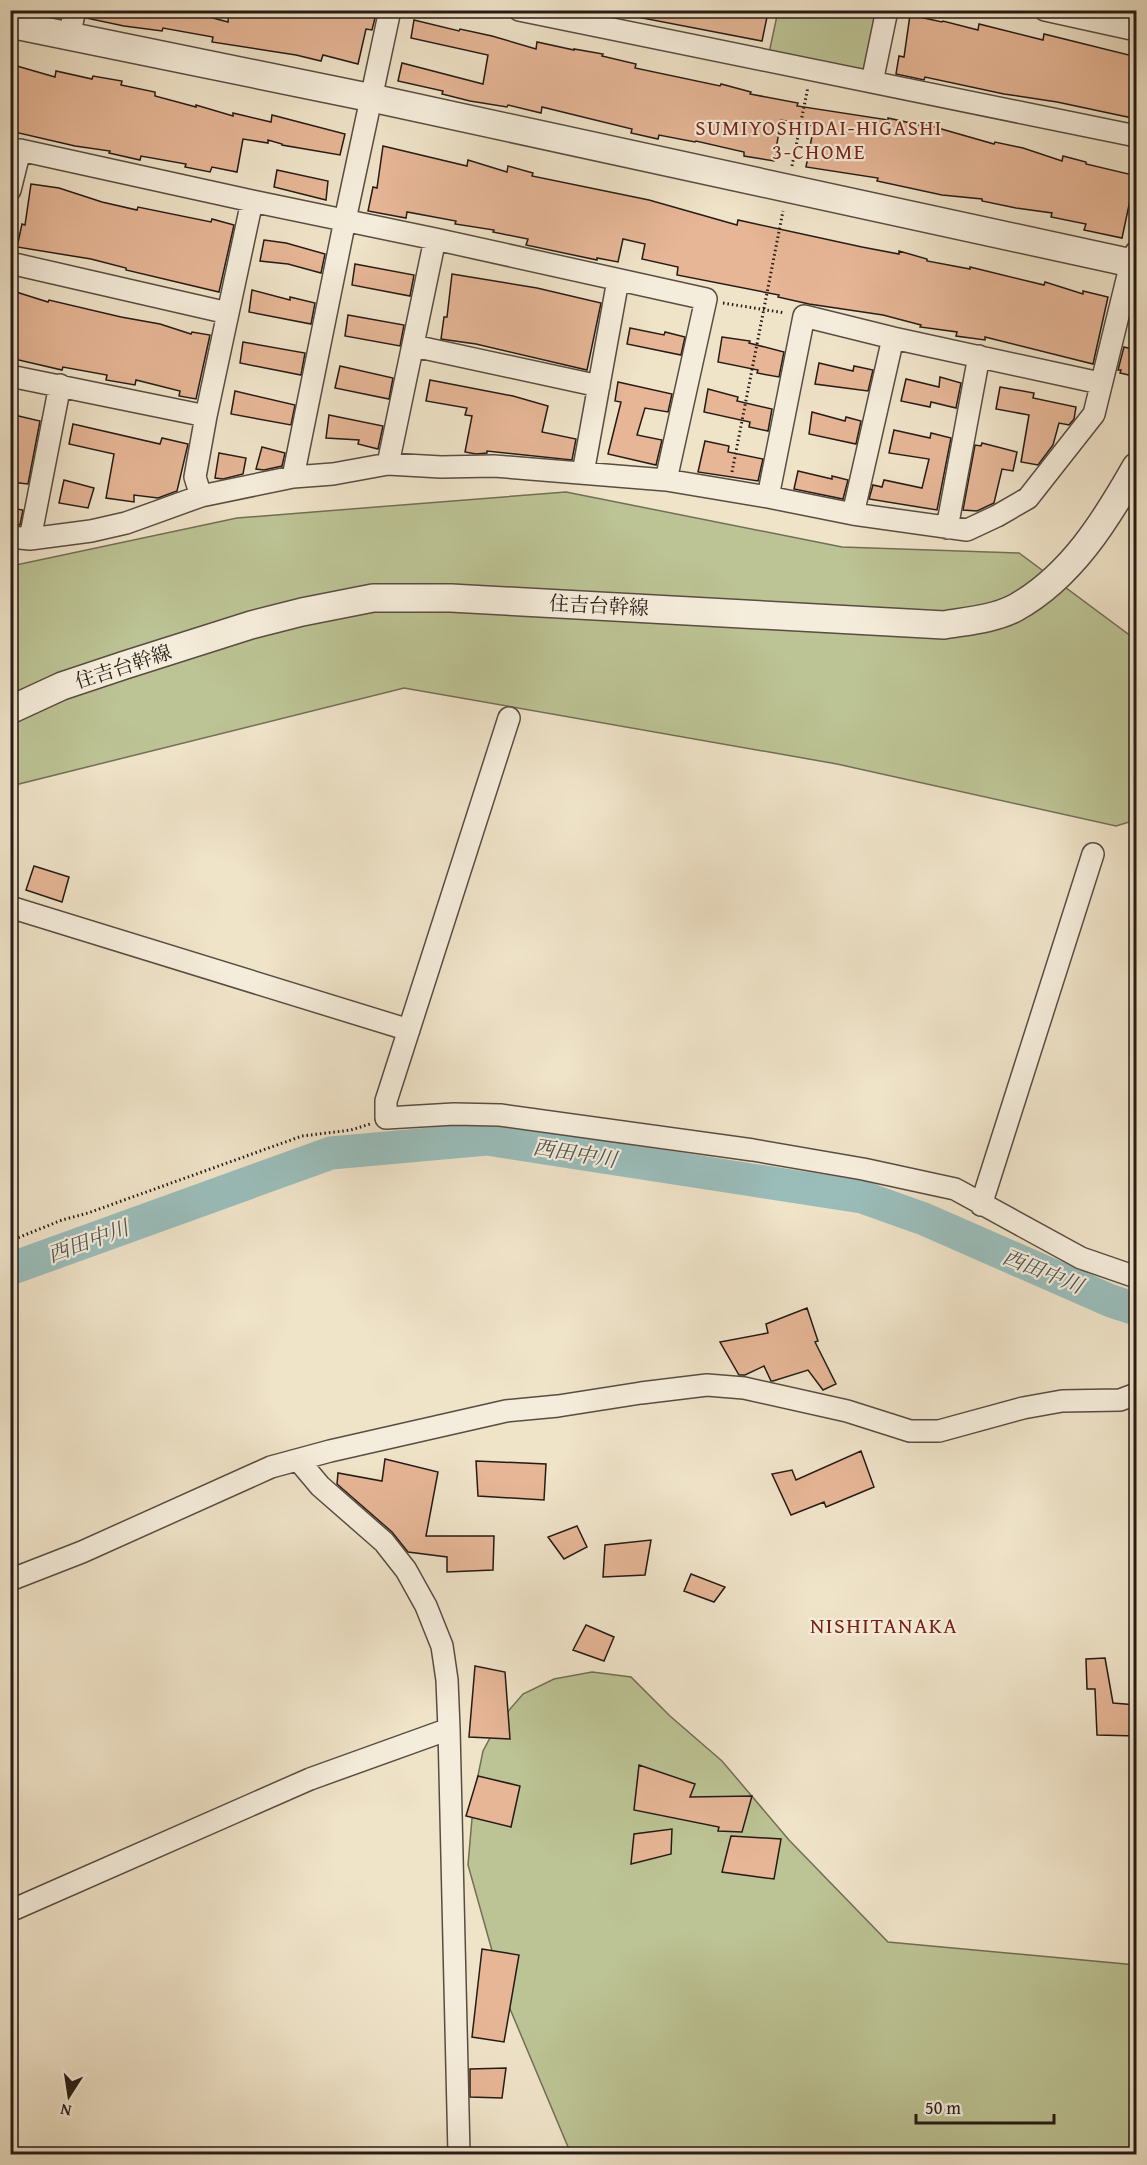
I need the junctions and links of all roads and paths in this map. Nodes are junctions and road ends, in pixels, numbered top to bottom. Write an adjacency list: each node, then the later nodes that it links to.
1 (75, 10): 8 (street)
2 (390, 10): 11 (street)
3 (519, 10): 9 (street)
4 (887, 10): 10 (street)
5 (1045, 10): 7 (street)
6 (10, 24): 8 (street)
7 (1137, 30)
8 (69, 36): 11 (street)
9 (812, 70): 10 (street); 13 (path)
10 (872, 82): 12 (street)
11 (372, 98): 13 (street); 16 (street)
12 (1137, 136)
13 (788, 188): 18 (street); 22 (path)
14 (10, 190): 15 (street)
15 (252, 201): 16 (street); 23 (street)
16 (345, 220): 17 (street); 36 (street)
17 (435, 238): 20 (street); 26 (street)
18 (1135, 260): 29 (street)
19 (10, 263): 23 (street)
20 (618, 280): 21 (street); 31 (street)
21 (706, 299): 22 (path); 37 (street)
22 (764, 310): 24 (path); 38 (path)
23 (228, 313): 32 (street)
24 (804, 316): 25 (street); 40 (street)
25 (893, 338): 27 (street); 41 (street)
26 (414, 346): 31 (street); 33 (street)
27 (979, 356): 29 (street); 42 (street)
28 (10, 376): 30 (street)
29 (1100, 383): 42 (street)
30 (60, 385): 32 (street); 43 (street)
31 (599, 386): 35 (street)
32 (206, 416): 39 (street)
33 (388, 464): 35 (street); 36 (street)
34 (1137, 467): 44 (street, 住吉台幹線)
35 (583, 473): 37 (street)
36 (293, 477): 39 (street)
37 (666, 480): 38 (street)
38 (729, 492): 40 (street)
39 (201, 496): 43 (street)
40 (768, 497): 41 (street)
41 (853, 514): 42 (street)
42 (947, 528)
43 (20, 538)
44 (10, 710)
45 (509, 718): 48 (street)
46 (1093, 854): 50 (street)
47 (10, 907): 48 (street)
48 (409, 1030): 49 (street)
49 (386, 1118): 50 (street); 51 (path)
50 (981, 1205): 52 (street)
51 (10, 1241)
52 (1137, 1277)
53 (1137, 1394): 54 (street)
54 (299, 1461): 55 (street); 56 (street)
55 (10, 1580)
56 (449, 1729): 57 (street); 58 (street)
57 (10, 1911)
58 (459, 2154)

